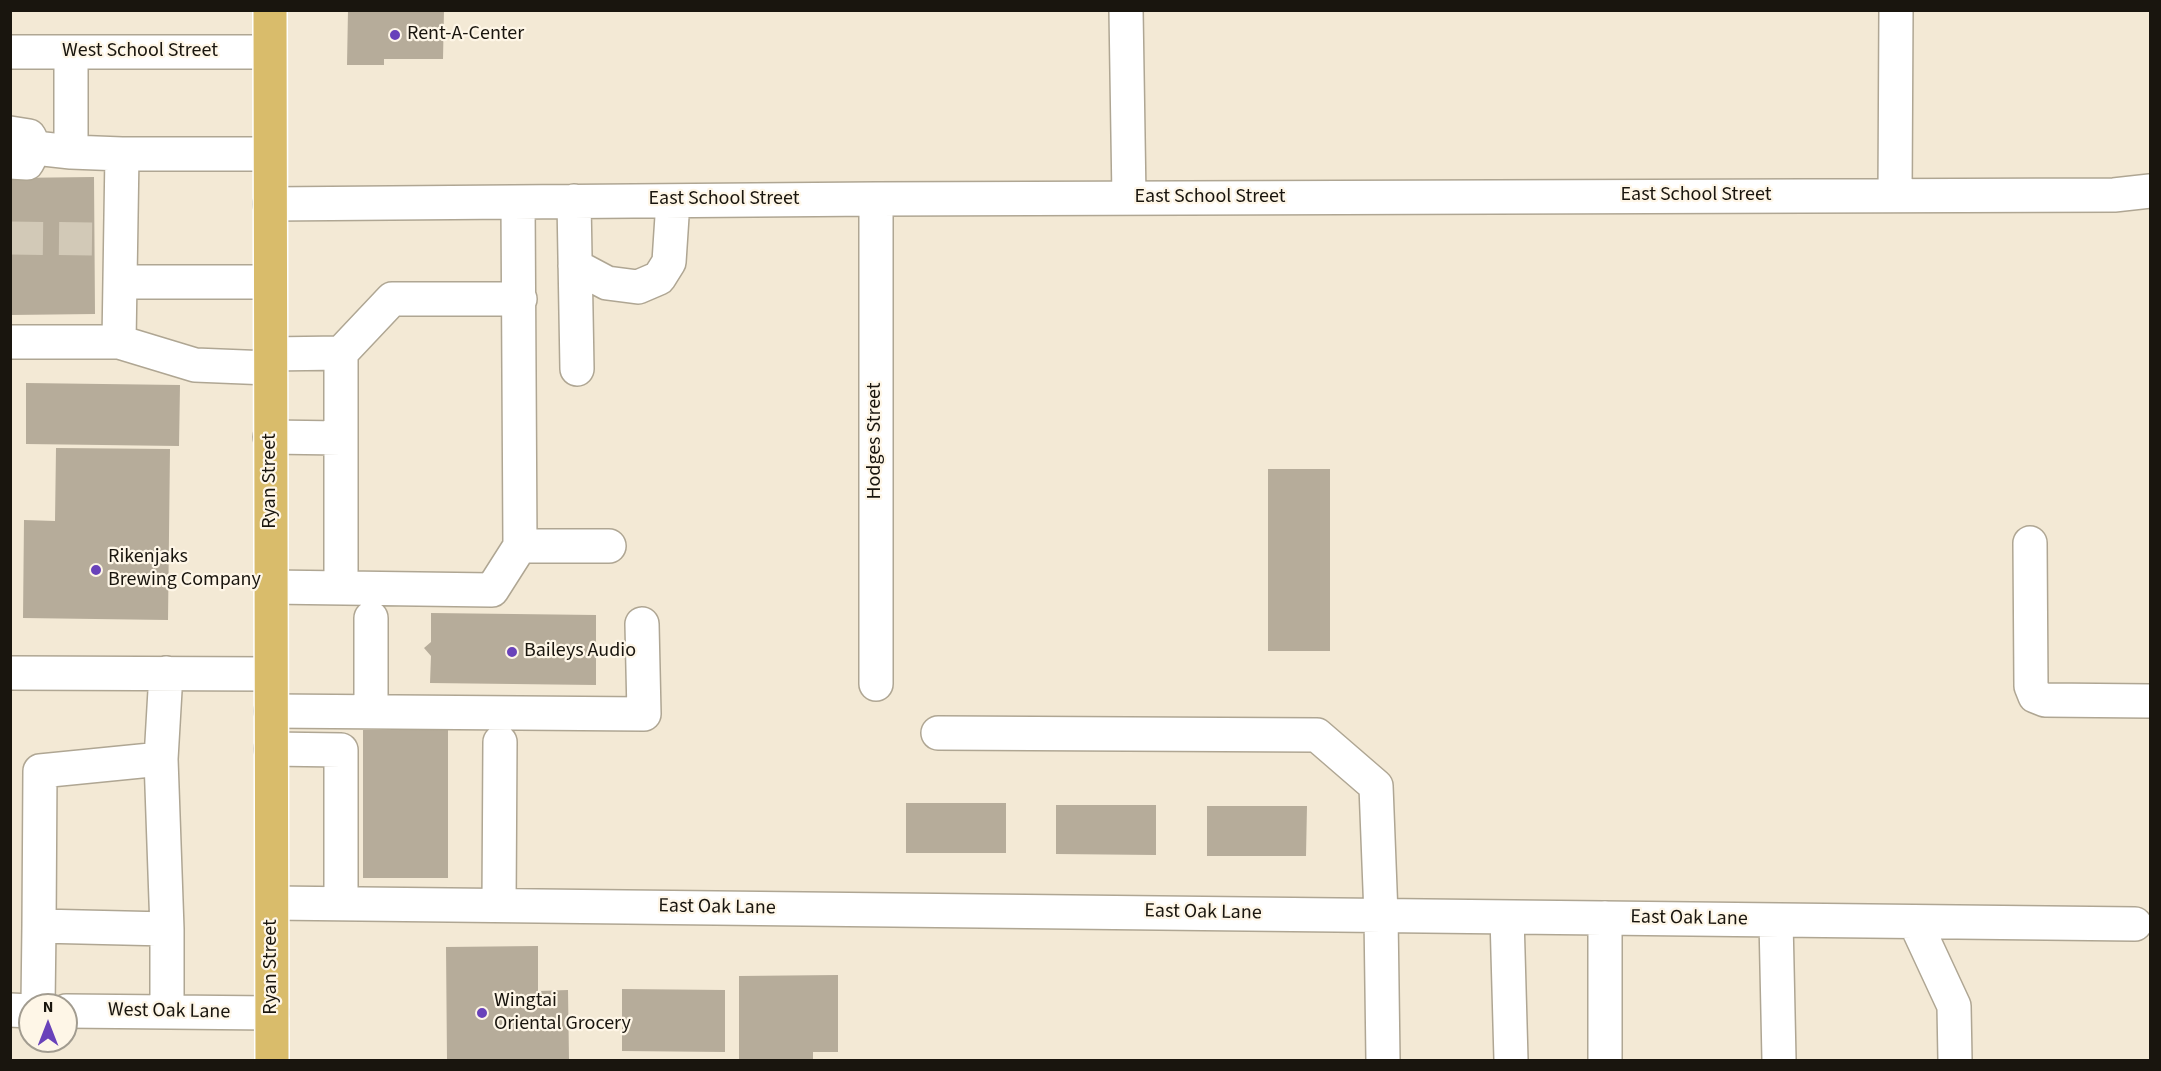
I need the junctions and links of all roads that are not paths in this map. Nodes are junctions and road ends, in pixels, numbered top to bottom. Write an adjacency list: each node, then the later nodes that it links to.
1 (270, 10): 6 (main road, Ryan Street)
2 (1126, 10): 15 (street)
3 (1896, 10): 12 (street)
4 (10, 52): 5 (street, West School Street)
5 (71, 52): 6 (street, West School Street); 8 (street)
6 (270, 52): 10 (main road, Ryan Street)
7 (19, 148): 8 (street)
8 (71, 152): 9 (street)
9 (122, 154): 10 (street); 22 (street)
10 (270, 154): 20 (main road, Ryan Street)
11 (2151, 191): 13 (street, East School Street)
12 (1895, 195): 13 (street, East School Street); 15 (street, East School Street)
13 (2114, 195): 14 (street)
14 (2151, 195)
15 (1129, 198): 16 (street, East School Street)
16 (876, 199): 18 (street, East School Street); 42 (street, Hodges Street)
17 (574, 201): 18 (street, East School Street); 19 (street, East School Street); 21 (street)
18 (673, 201): 21 (street)
19 (518, 202): 20 (street, East School Street); 24 (street)
20 (270, 204): 23 (main road, Ryan Street)
21 (575, 266): 29 (street)
22 (120, 282): 23 (street); 26 (street)
23 (270, 282): 28 (main road, Ryan Street)
24 (520, 299): 27 (street); 33 (street)
25 (10, 342): 26 (street)
26 (119, 342): 28 (street)
27 (341, 353): 28 (street); 31 (street)
28 (270, 361): 30 (main road, Ryan Street)
29 (577, 369)
30 (270, 437): 31 (street); 35 (main road, Ryan Street)
31 (341, 438): 36 (street)
32 (2030, 543): 43 (street)
33 (520, 546): 34 (street); 36 (street)
34 (609, 546)
35 (271, 587): 36 (street); 41 (main road, Ryan Street)
36 (341, 588)
37 (371, 618): 45 (street)
38 (642, 624): 45 (street)
39 (10, 673): 40 (street)
40 (166, 673): 41 (street); 49 (street)
41 (271, 674): 44 (main road, Ryan Street)
42 (876, 684)
43 (2151, 701)
44 (271, 711): 45 (street); 48 (main road, Ryan Street)
45 (371, 711)
46 (938, 733): 53 (street)
47 (500, 742): 52 (street)
48 (271, 748): 50 (main road, Ryan Street); 51 (street)
49 (161, 759): 59 (street); 60 (street)
50 (272, 903): 51 (street, East Oak Lane); 64 (main road, Ryan Street)
51 (341, 903): 52 (street, East Oak Lane)
52 (499, 905): 53 (street, East Oak Lane)
53 (1381, 915): 54 (street, East Oak Lane); 66 (street)
54 (1507, 917): 55 (street, East Oak Lane); 67 (street)
55 (1605, 918): 56 (street, East Oak Lane); 68 (street)
56 (1776, 920): 57 (street, East Oak Lane); 69 (street)
57 (1915, 922): 58 (street, East Oak Lane); 70 (street)
58 (2135, 924)
59 (39, 926): 60 (street); 61 (street)
60 (166, 929): 63 (street)
61 (38, 993)
62 (78, 1011): 63 (street, West Oak Lane)
63 (167, 1012): 64 (street, West Oak Lane)
64 (272, 1013): 65 (main road, Ryan Street)
65 (272, 1060)
66 (1383, 1060)
67 (1511, 1060)
68 (1605, 1060)
69 (1779, 1060)
70 (1955, 1060)

